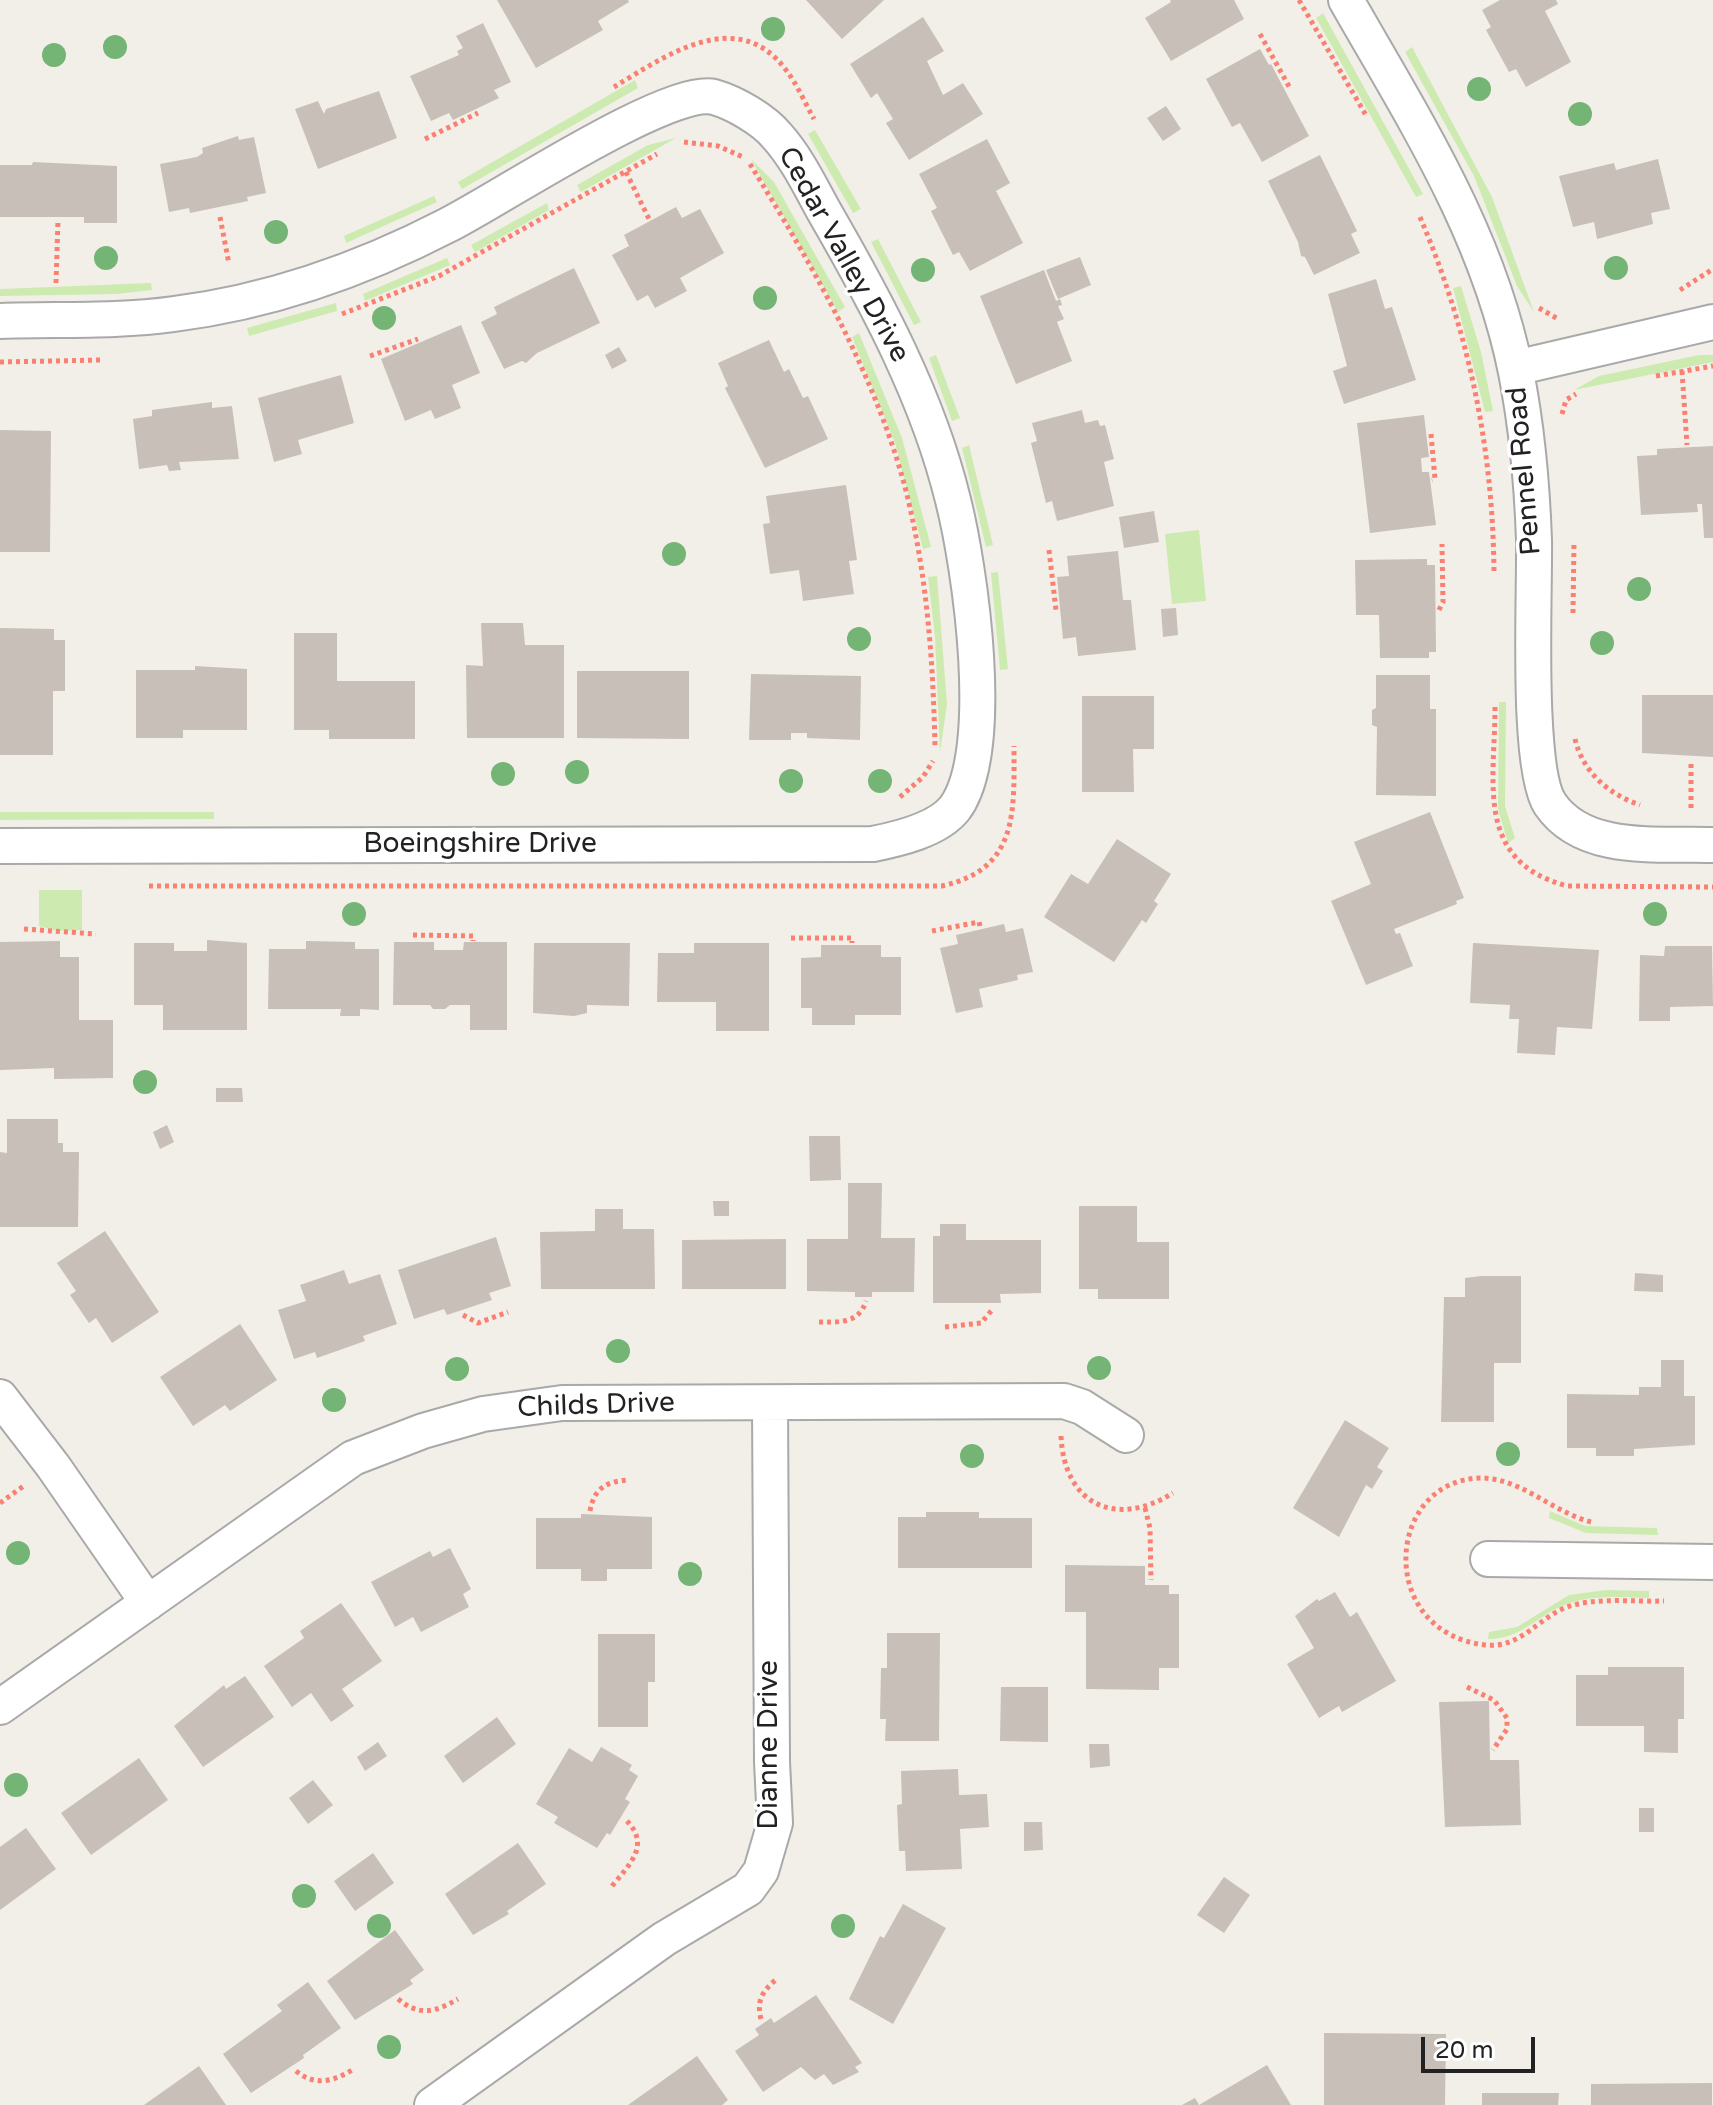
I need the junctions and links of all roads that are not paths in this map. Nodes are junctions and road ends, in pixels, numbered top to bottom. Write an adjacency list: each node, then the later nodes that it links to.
1 (1346, 0): 4 (street, Pennel Road)
2 (0, 321): 5 (street, Cedar Valley Drive)
3 (1713, 322): 4 (street)
4 (1515, 368): 6 (street, Pennel Road)
5 (952, 812): 7 (street, Boeingshire Drive)
6 (1713, 845)
7 (0, 846)
8 (0, 1397): 13 (street)
9 (770, 1404): 10 (street, Childs Drive); 13 (street, Childs Drive); 15 (street, Dianne Drive)
10 (1126, 1435)
11 (1488, 1559): 12 (street)
12 (1713, 1562)
13 (148, 1603): 14 (street, Childs Drive)
14 (0, 1707)
15 (432, 2105)

